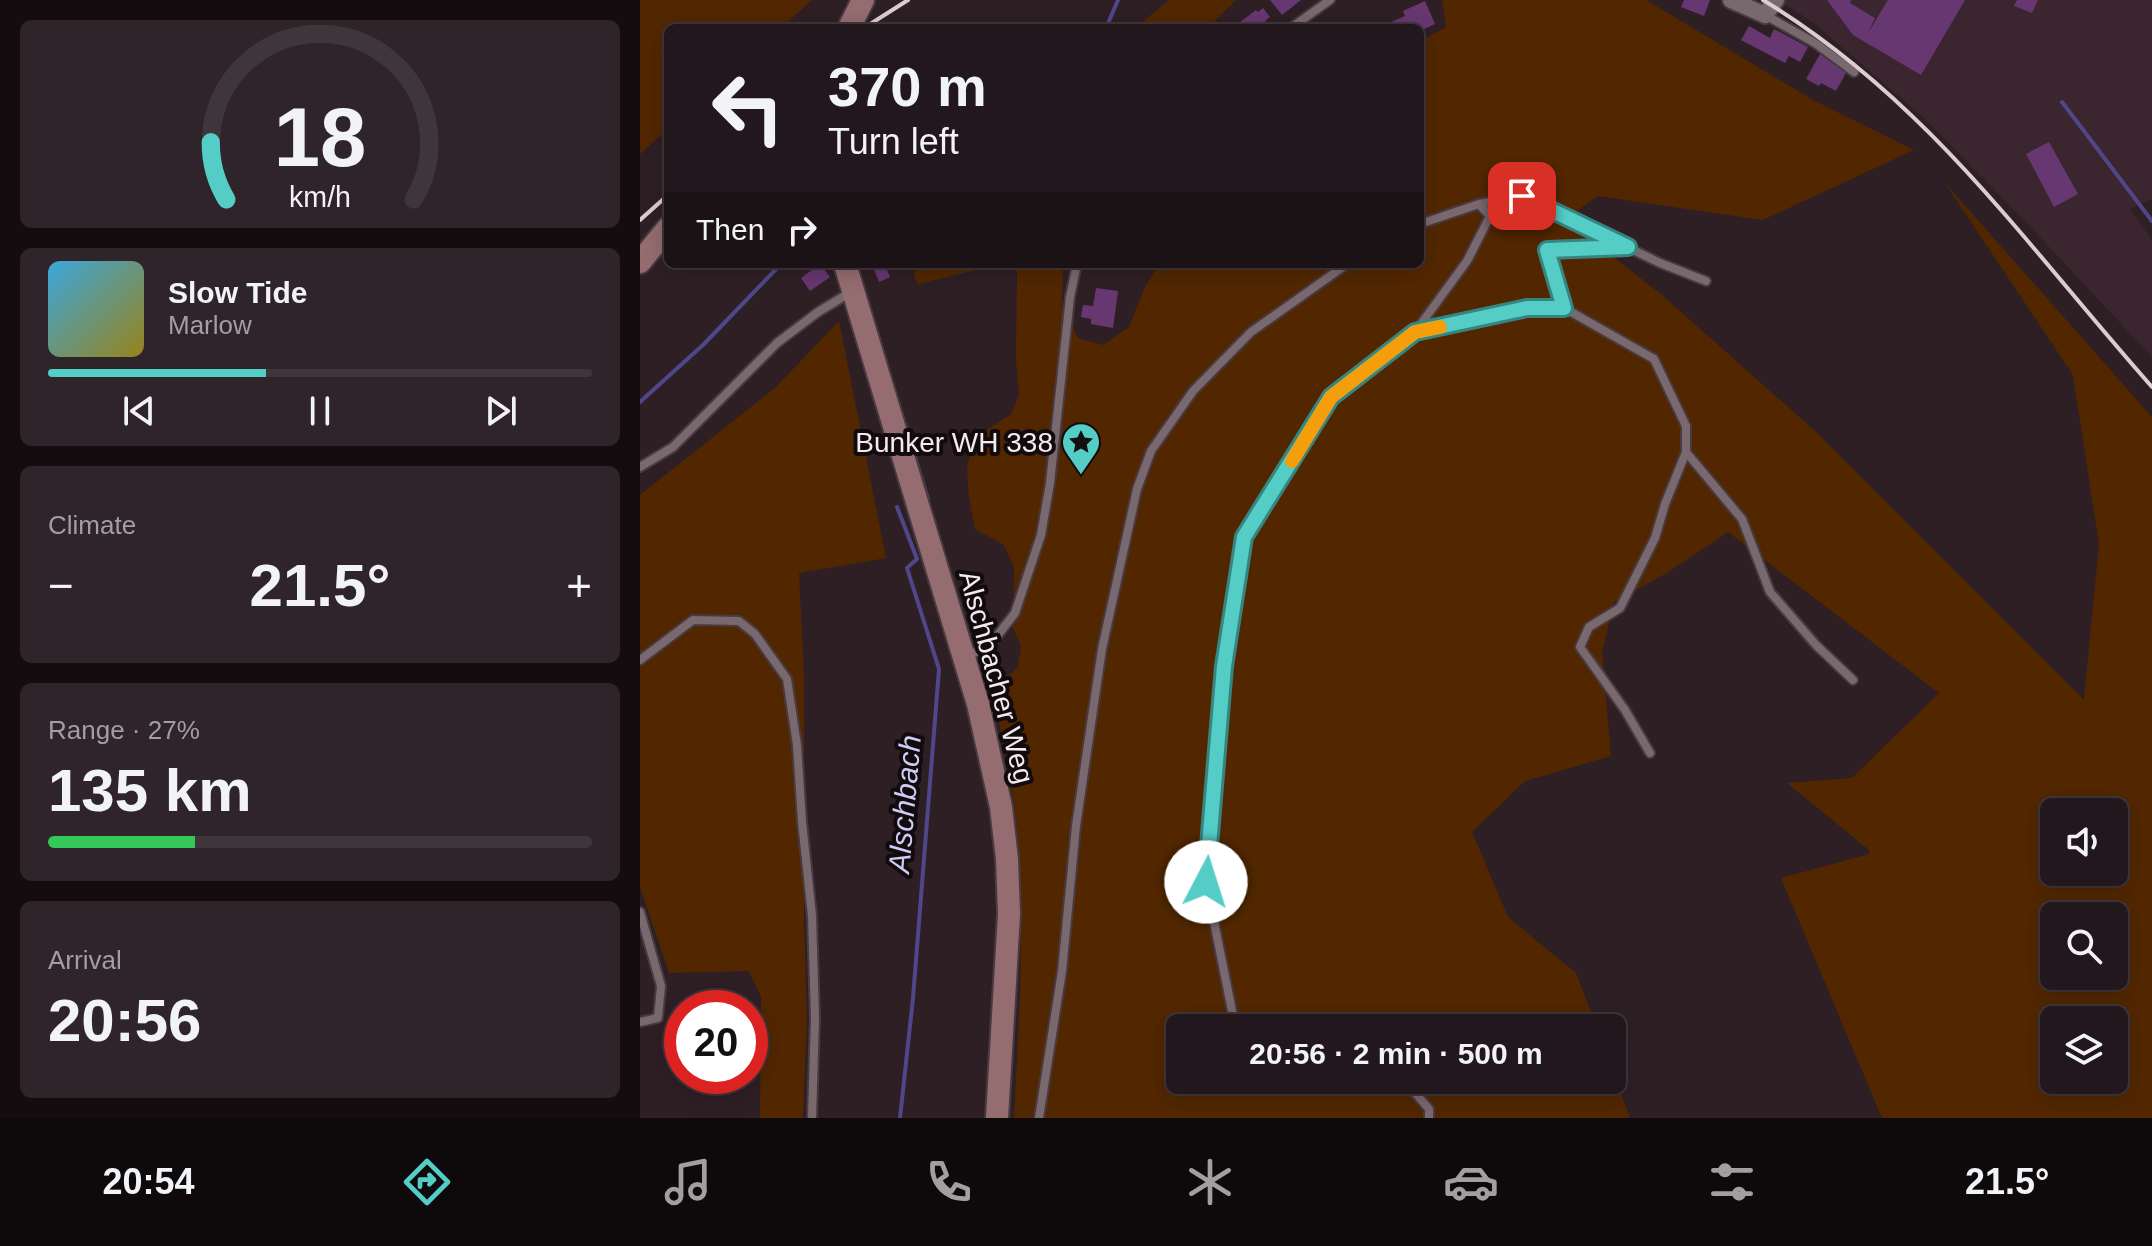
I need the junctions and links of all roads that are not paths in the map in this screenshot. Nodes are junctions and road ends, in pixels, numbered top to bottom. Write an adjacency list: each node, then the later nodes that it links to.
1 (863, 0): 6 (street)
2 (1330, 0): 7 (lane)
3 (1731, 0): 5 (street)
4 (1776, 0): 5 (street)
5 (1765, 15): 8 (lane)
6 (851, 24)
7 (1297, 24)
8 (1854, 72)
9 (1479, 204): 10 (lane); 12 (lane); 20 (lane)
10 (1424, 223)
11 (664, 233): 13 (street)
12 (1628, 247): 17 (lane); 19 (lane)
13 (640, 262)
14 (846, 268): 18 (street, Alschbacher Weg)
15 (1076, 268): 23 (lane)
16 (1341, 268): 33 (lane)
17 (1706, 281)
18 (853, 291): 22 (lane); 23 (street, Alschbacher Weg)
19 (1564, 308): 20 (lane); 21 (lane)
20 (1415, 332): 28 (lane)
21 (1686, 452): 25 (lane); 26 (lane)
22 (640, 467)
23 (964, 658): 32 (street, Alschbacher Weg)
24 (640, 660): 31 (lane)
25 (1853, 680)
26 (1650, 753)
27 (640, 912): 29 (lane)
28 (1233, 1014)
29 (640, 1022)
30 (1416, 1094): 34 (lane)
31 (812, 1118)
32 (997, 1118)
33 (1039, 1118)
34 (1429, 1118)

